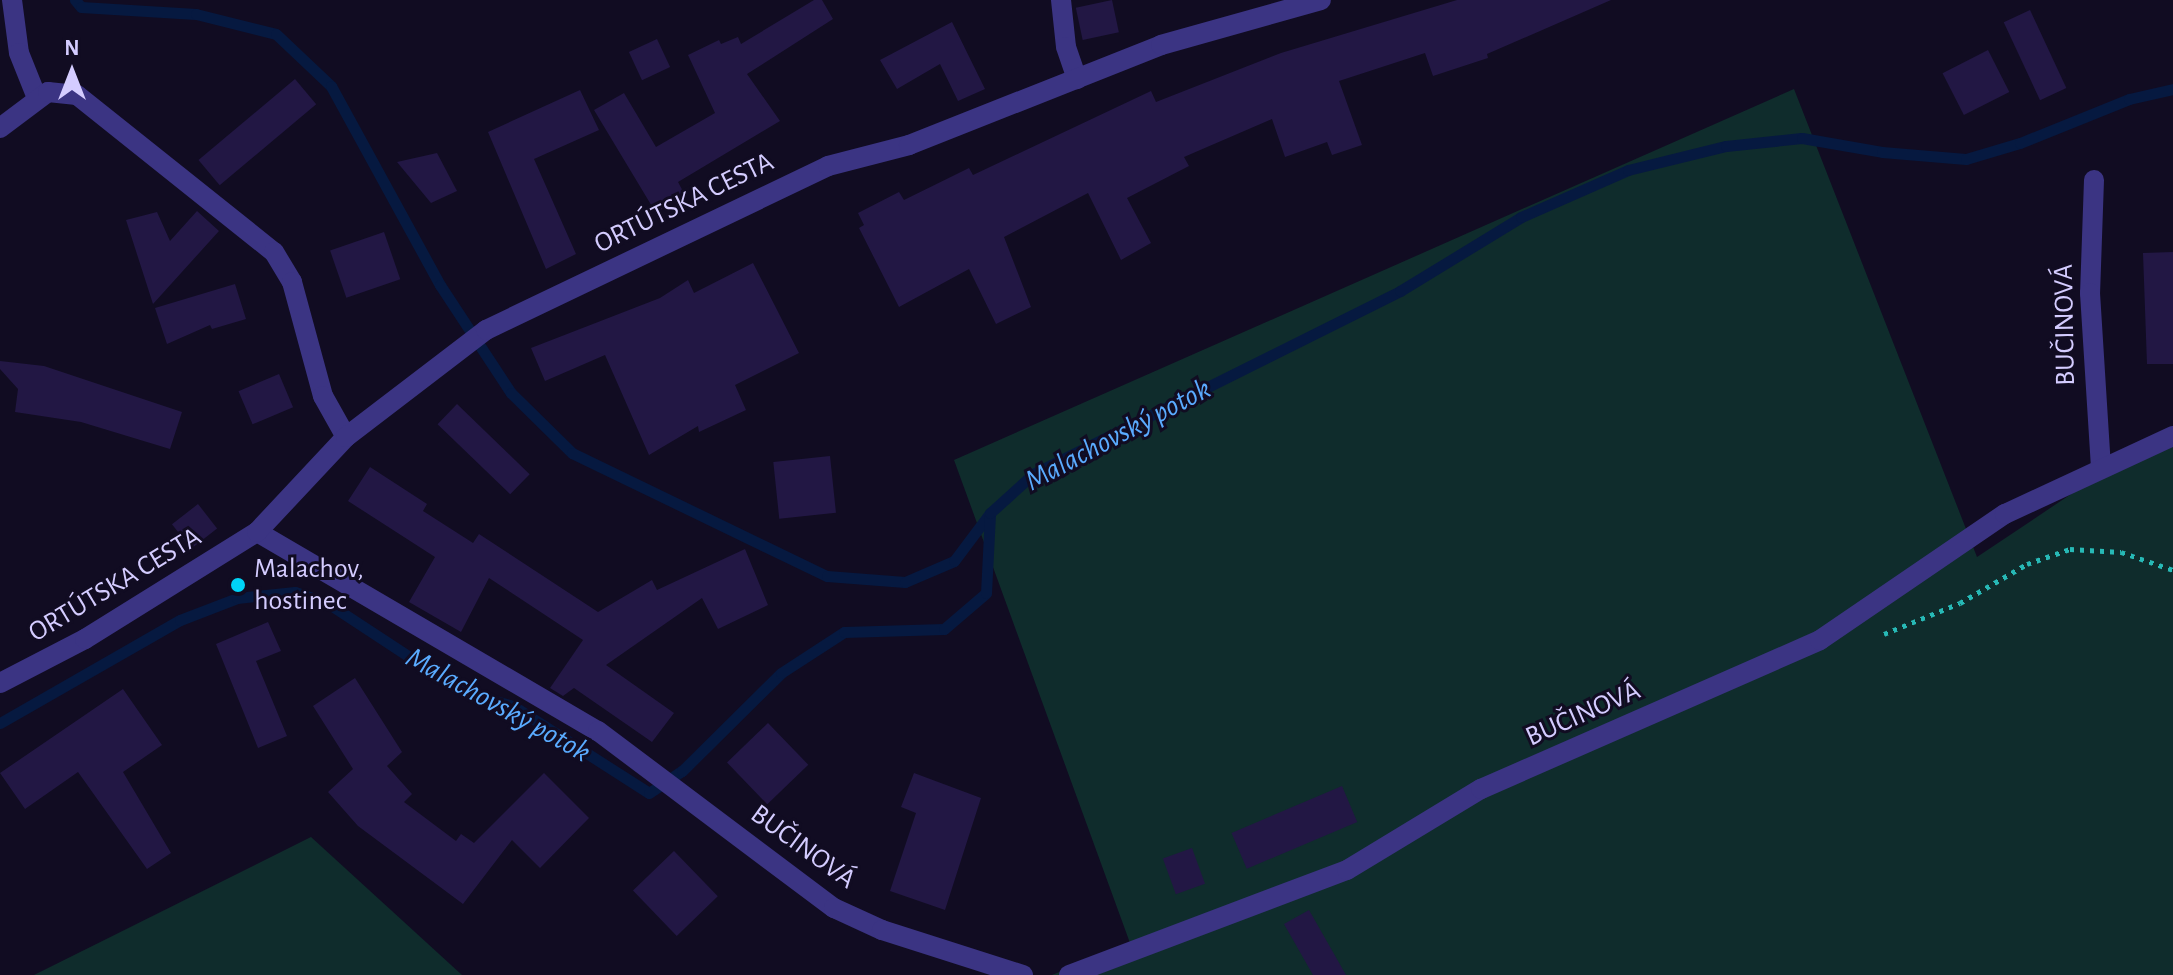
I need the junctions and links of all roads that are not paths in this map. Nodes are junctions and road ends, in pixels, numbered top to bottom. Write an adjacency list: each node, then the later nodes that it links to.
1 (12, 0): 5 (street)
2 (1061, 0): 4 (street)
3 (1321, 0): 4 (street, ORTÚTSKA CESTA)
4 (1077, 79): 9 (street, ORTÚTSKA CESTA)
5 (37, 98): 6 (street); 9 (street)
6 (0, 128)
7 (2094, 180): 10 (street, BUČINOVÁ)
8 (2173, 436): 10 (street, BUČINOVÁ)
9 (346, 437): 11 (street, ORTÚTSKA CESTA)
10 (2101, 469): 14 (street, BUČINOVÁ)
11 (257, 532): 12 (street, ORTÚTSKA CESTA); 13 (street, BUČINOVÁ)
12 (0, 683)
13 (1023, 975)
14 (1069, 975)

